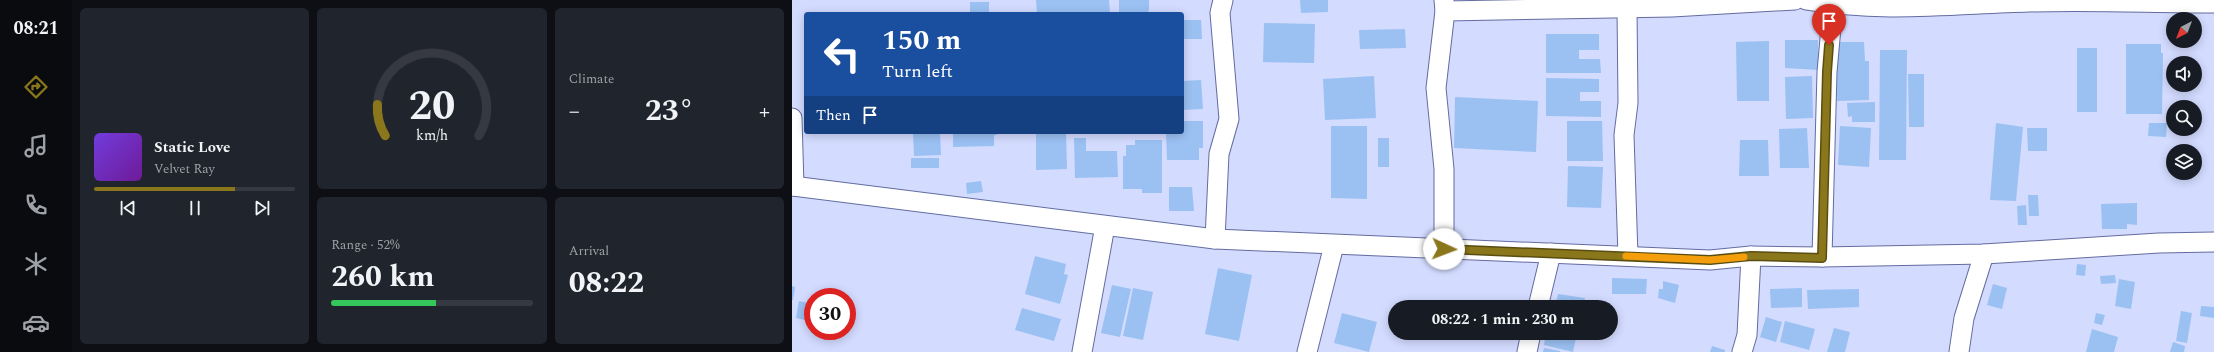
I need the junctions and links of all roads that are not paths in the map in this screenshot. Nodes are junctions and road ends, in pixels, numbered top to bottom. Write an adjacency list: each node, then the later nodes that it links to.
1 (1223, 0): 11 (street)
2 (1795, 0): 7 (street)
3 (1806, 0): 6 (street)
4 (2214, 3): 6 (street)
5 (1445, 5): 7 (street); 14 (street)
6 (1833, 5): 19 (street)
7 (1627, 8): 17 (street)
8 (792, 118): 9 (street)
9 (793, 186): 10 (street)
10 (1105, 226): 11 (street); 22 (street)
11 (1215, 239): 13 (street)
12 (2214, 242): 16 (street)
13 (1334, 245): 14 (street); 23 (street)
14 (1444, 249): 15 (street)
15 (1551, 253): 17 (street); 20 (street)
16 (1984, 254): 19 (street); 26 (street)
17 (1628, 256): 18 (street)
18 (1751, 256): 19 (street); 25 (street)
19 (1822, 258)
20 (1540, 300)
21 (1530, 340): 24 (street)
22 (1082, 352)
23 (1307, 352)
24 (1527, 352)
25 (1742, 352)
26 (1959, 352)

